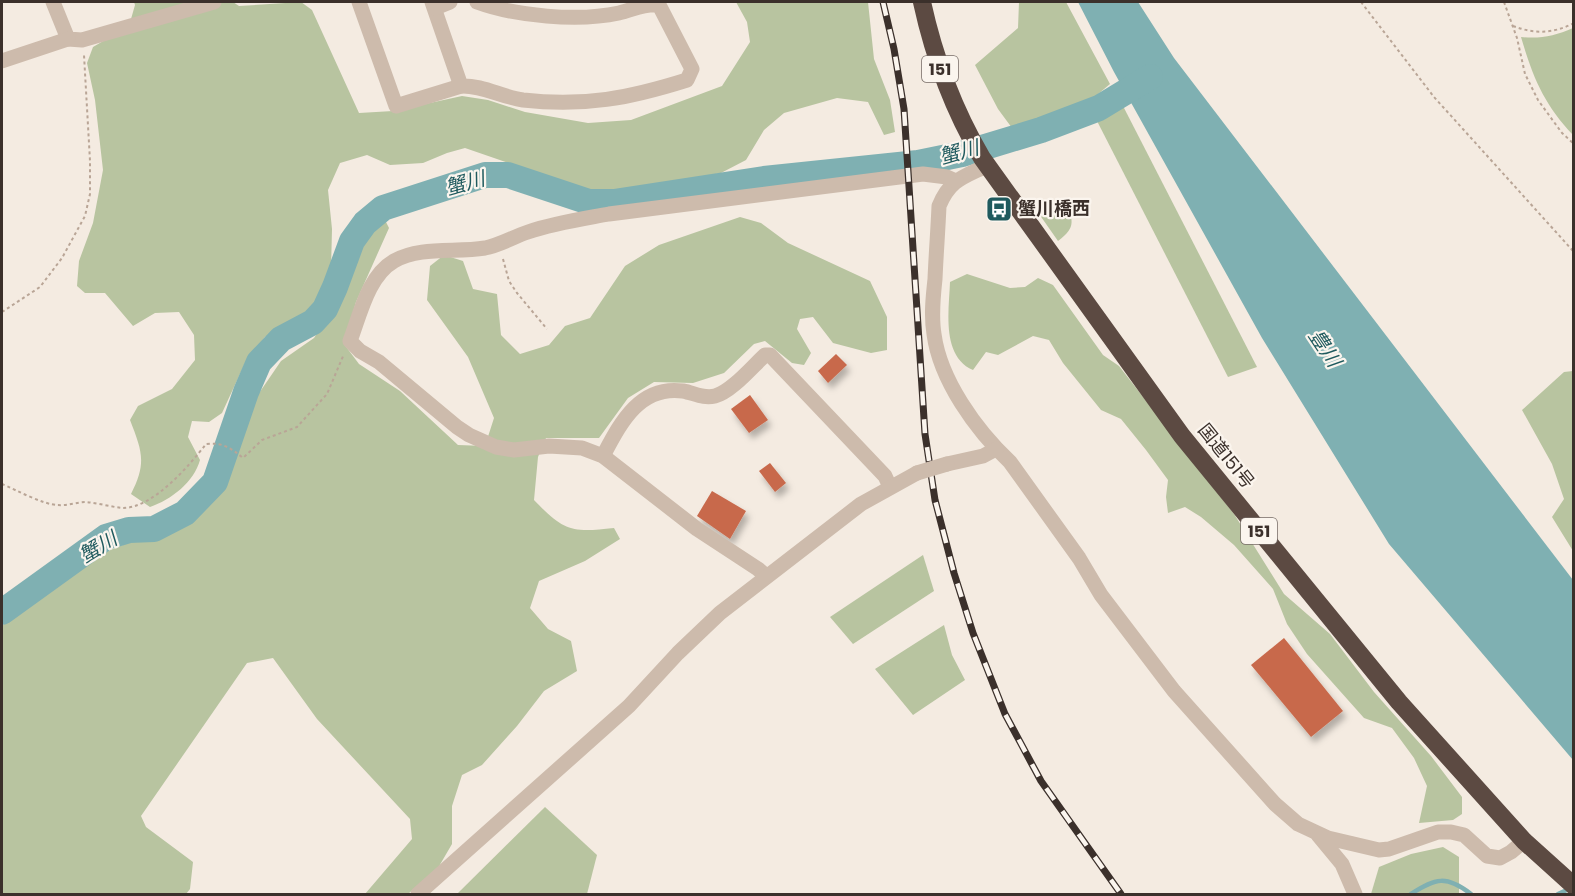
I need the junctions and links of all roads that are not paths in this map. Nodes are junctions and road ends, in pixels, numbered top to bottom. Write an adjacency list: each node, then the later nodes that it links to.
1 (53, 2): 10 (street)
2 (214, 2): 10 (street)
3 (359, 2): 12 (street)
4 (450, 2): 8 (street)
5 (477, 2): 9 (street)
6 (922, 2): 13 (highway, 国道151号 / 151)
7 (659, 3): 9 (street); 12 (street)
8 (433, 5): 12 (street)
9 (594, 8)
10 (75, 40): 11 (street)
11 (2, 61)
12 (460, 86)
13 (985, 161): 14 (street); 20 (highway, 国道151号 / 151)
14 (956, 181): 15 (street); 16 (street)
15 (996, 449): 17 (street, bridge); 19 (street)
16 (603, 456): 17 (street); 18 (street)
17 (890, 487): 18 (street)
18 (766, 576): 22 (street)
19 (1318, 835): 20 (street); 23 (street)
20 (1524, 841): 21 (highway, 国道151号 / 151)
21 (1570, 882)
22 (418, 894)
23 (1355, 894)

